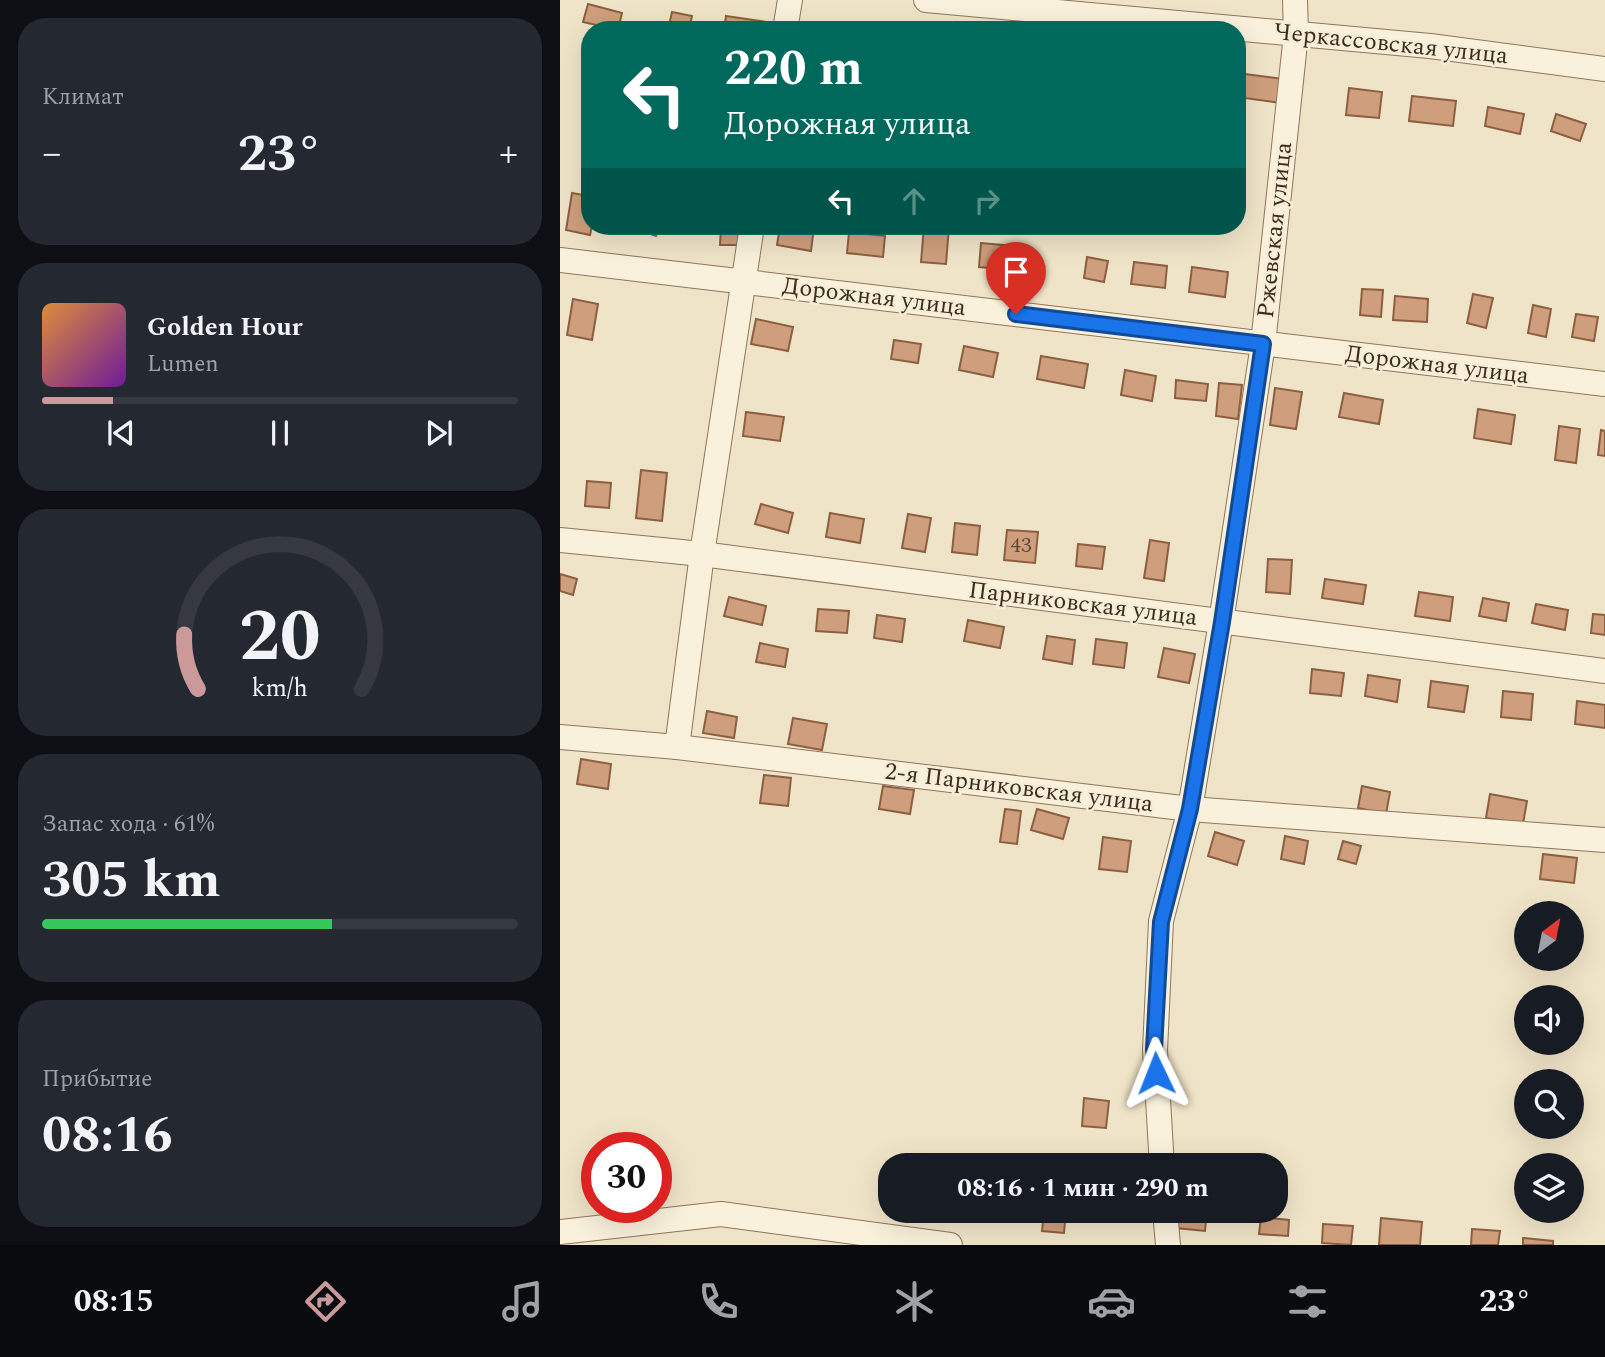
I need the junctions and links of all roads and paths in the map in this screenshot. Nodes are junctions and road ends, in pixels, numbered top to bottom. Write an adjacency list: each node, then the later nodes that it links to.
1 (790, 0): 4 (street)
2 (926, 0): 5 (street, Черкассовская улица)
3 (1295, 0): 7 (street, Ржевская улица)
4 (786, 21)
5 (1155, 21)
6 (1246, 29): 7 (street, Черкассовская улица)
7 (1296, 34): 8 (street, Черкассовская улица); 12 (street, Ржевская улица)
8 (1605, 69)
9 (751, 235): 11 (street)
10 (560, 260): 11 (street, Дорожная улица)
11 (743, 281): 12 (street, Дорожная улица); 15 (street)
12 (1263, 344): 13 (street, Дорожная улица); 16 (street, Ржевская улица)
13 (1605, 384)
14 (560, 540): 15 (street, Парниковская улица)
15 (702, 554): 16 (street, Парниковская улица); 19 (street)
16 (1222, 622): 17 (street, Парниковская улица); 20 (street, Ржевская улица)
17 (1605, 671)
18 (560, 737): 19 (street, 2-я Парниковская улица)
19 (677, 747): 20 (street, 2-я Парниковская улица)
20 (1190, 809): 21 (street, 2-я Парниковская улица); 22 (street, Ржевская улица)
21 (1605, 840)
22 (1161, 1153)
23 (1167, 1223): 26 (street)
24 (560, 1232): 25 (street)
25 (950, 1245)
26 (1168, 1245)

